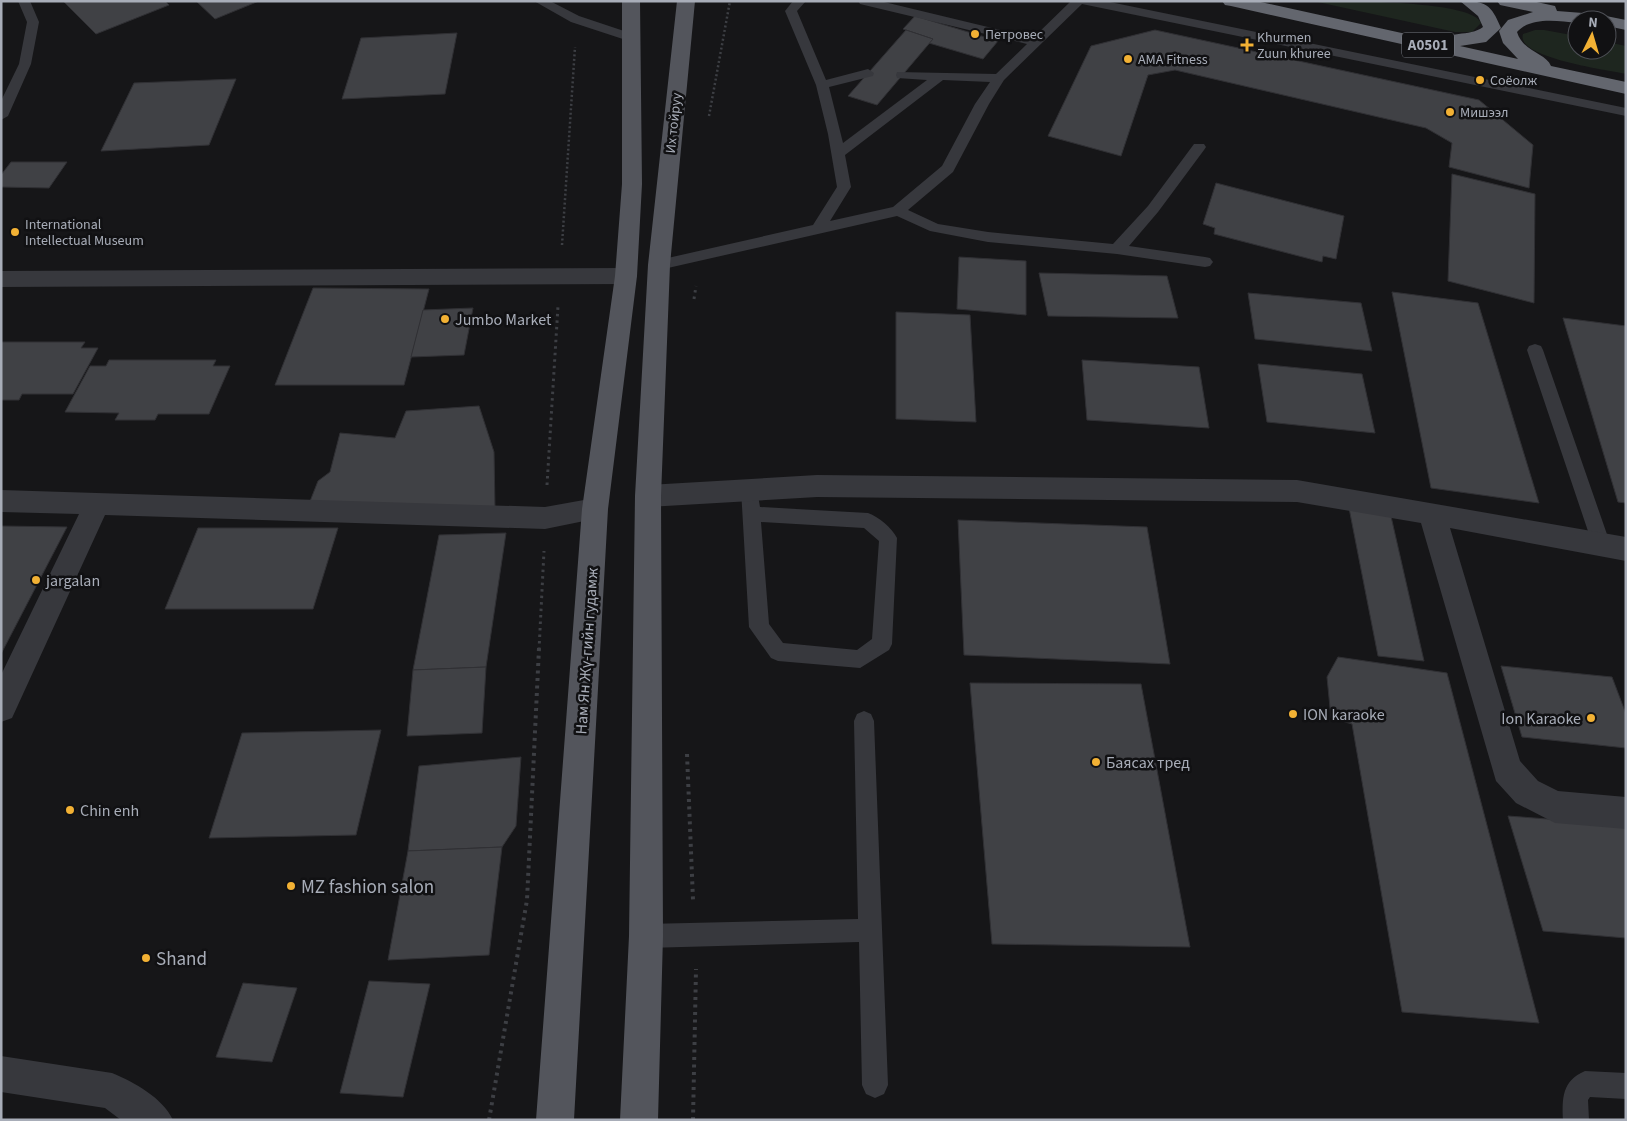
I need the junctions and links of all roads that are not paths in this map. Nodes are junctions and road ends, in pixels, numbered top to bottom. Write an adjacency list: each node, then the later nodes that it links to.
1 (24, 1): 25 (lane)
2 (540, 1): 14 (lane)
3 (631, 1): 14 (main road)
4 (686, 1): 31 (main road, Их тойруу)
5 (800, 1): 22 (lane)
6 (864, 1): 15 (lane)
7 (1078, 1): 15 (lane)
8 (1086, 1): 24 (lane)
9 (1230, 1): 16 (highway, A0501)
10 (1469, 1): 16 (highway)
11 (1506, 1): 12 (highway)
12 (1567, 13)
13 (1567, 19): 19 (highway)
14 (632, 38): 33 (main road, Нам Ян Жү-гийн гудамж)
15 (1036, 42): 21 (lane)
16 (1419, 43): 19 (highway, A0501)
17 (868, 73): 22 (lane)
18 (902, 75): 20 (lane)
19 (1564, 75): 23 (highway, A0501)
20 (940, 76): 21 (lane); 27 (lane)
21 (999, 78): 28 (lane)
22 (822, 85): 27 (lane)
23 (1626, 88)
24 (1626, 112)
25 (1, 116)
26 (1199, 147): 30 (lane)
27 (838, 154): 29 (lane)
28 (898, 212): 29 (lane); 30 (lane)
29 (818, 229): 31 (lane)
30 (1117, 249): 32 (lane)
31 (659, 255): 36 (main road)
32 (1205, 262)
33 (626, 276): 34 (street); 40 (main road, Нам Ян Жү-гийн гудамж)
34 (1, 279)
35 (1535, 350): 42 (lane)
36 (648, 496): 38 (street); 47 (main road)
37 (1, 500): 39 (street)
38 (750, 501): 38 (lane); 41 (street)
39 (97, 504): 40 (street); 43 (street)
40 (595, 509): 52 (main road, Нам Ян Жү-гийн гудамж)
41 (1432, 514): 42 (street); 45 (street)
42 (1613, 546)
43 (1, 708)
44 (864, 721): 46 (lane)
45 (1626, 813)
46 (870, 930): 47 (lane); 49 (lane)
47 (646, 936): 53 (main road)
48 (1, 1074): 51 (street)
49 (875, 1085)
50 (1626, 1086): 54 (lane)
51 (154, 1120)
52 (555, 1120)
53 (639, 1120)
54 (1576, 1120)

